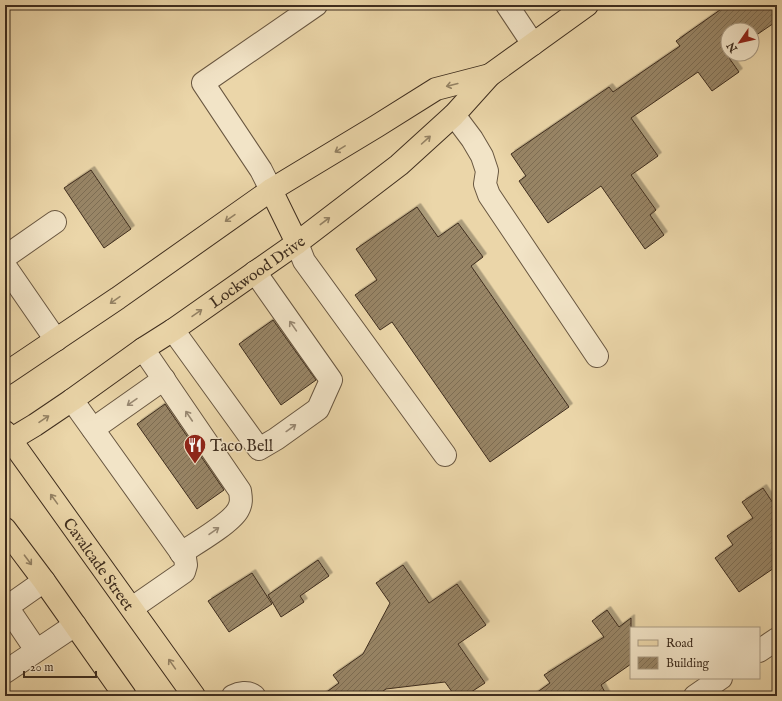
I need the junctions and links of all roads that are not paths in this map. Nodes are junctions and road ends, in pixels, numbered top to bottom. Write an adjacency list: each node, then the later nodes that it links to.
1 (316, 5): 7 (street)
2 (506, 5): 4 (street)
3 (587, 5): 4 (main road, Lockwood Drive)
4 (533, 44): 5 (main road, Lockwood Drive)
5 (490, 75): 6 (main road, Lockwood Drive); 7 (main road, Lockwood Drive, one-way to 7)
6 (454, 115): 9 (main road, Lockwood Drive, one-way to 6); 16 (street)
7 (271, 190): 9 (main road); 14 (main road, Lockwood Drive, one-way to 14)
8 (55, 222): 10 (street)
9 (297, 243): 12 (main road, Lockwood Drive); 22 (street)
10 (5, 257)
11 (5, 266): 14 (street)
12 (255, 272): 13 (main road, Lockwood Drive, one-way to 12); 13 (street, one-way to 12)
13 (173, 330): 15 (main road, Lockwood Drive)
14 (56, 340): 17 (main road, Lockwood Drive)
15 (143, 349): 18 (street); 19 (main road, Lockwood Drive)
16 (597, 356)
17 (5, 374)
18 (164, 380): 20 (street, one-way to 20); 24 (street, one-way to 18)
19 (72, 400): 20 (street); 21 (main road, Lockwood Drive, one-way to 19)
20 (93, 429): 24 (street)
21 (7, 438): 26 (main road, Cavalcade Street, one-way to 21)
22 (445, 455)
23 (5, 529): 25 (main road, one-way to 25)
24 (181, 553): 26 (street)
25 (44, 581): 27 (main road); 29 (street)
26 (132, 608): 34 (main road, Cavalcade Street, one-way to 26)
27 (75, 625): 29 (street); 33 (main road)
28 (777, 639): 30 (street)
29 (36, 650): 31 (street)
30 (760, 650)
31 (5, 672)
32 (720, 679): 37 (street)
33 (124, 696)
34 (194, 696)
35 (233, 696): 36 (street)
36 (254, 696)
37 (695, 696)

